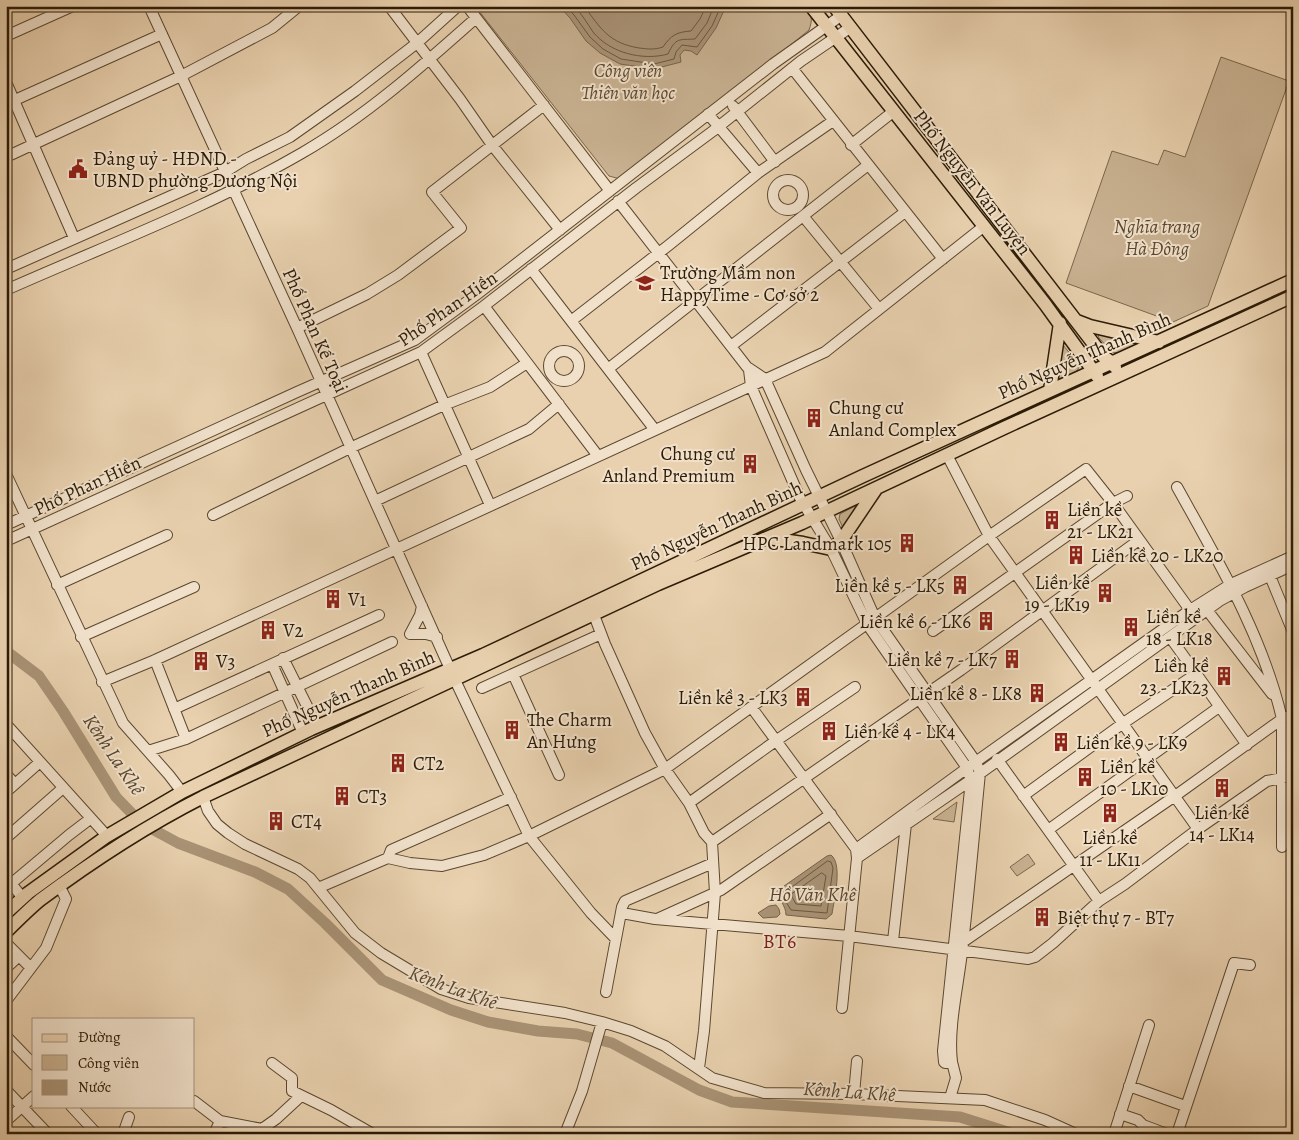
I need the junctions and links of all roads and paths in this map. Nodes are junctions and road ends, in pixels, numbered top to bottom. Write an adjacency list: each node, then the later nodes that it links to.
1 (73, 6): 13 (street)
2 (149, 6): 12 (street, Phố Phan Kế Toại)
3 (299, 6): 18 (street)
4 (389, 6): 15 (street)
5 (458, 6): 15 (street)
6 (467, 6): 9 (street)
7 (811, 6): 10 (main road, Phố Nguyễn Văn Luyện)
8 (838, 10): 10 (street, Phố Phan Hiền); 11 (main road, Phố Nguyễn Văn Luyện)
9 (476, 18): 16 (street); 22 (street)
10 (826, 26): 14 (main road, Phố Nguyễn Văn Luyện); 20 (street, Phố Phan Hiền)
11 (851, 27): 14 (street, Phố Phan Hiền); 56 (main road, Phố Nguyễn Văn Luyện)
12 (162, 34): 18 (street, Phố Phan Kế Toại); 21 (street)
13 (6, 36)
14 (835, 37): 17 (street, Phố Phan Hiền); 24 (main road, Phố Nguyễn Văn Luyện)
15 (417, 43): 16 (street); 34 (street)
16 (430, 60): 30 (street); 37 (street)
17 (792, 68): 23 (street, Phố Phan Hiền); 26 (street)
18 (181, 76): 28 (street); 34 (street, Phố Phan Kế Toại)
19 (6, 82): 21 (street)
20 (727, 99): 23 (street); 25 (street, Phố Phan Hiền)
21 (10, 102): 28 (street)
22 (544, 105): 30 (street); 38 (street)
23 (737, 111): 27 (street, Phố Phan Hiền); 32 (street)
24 (894, 111): 29 (street); 42 (main road, Phố Nguyễn Văn Luyện)
25 (708, 114): 27 (street); 38 (street, Phố Phan Hiền)
26 (833, 121): 29 (street); 32 (street)
27 (719, 125): 35 (street); 39 (street, Phố Phan Hiền)
28 (34, 144): 31 (street); 44 (street)
29 (851, 144): 33 (street)
30 (492, 145): 43 (street); 59 (street)
31 (6, 157)
32 (771, 164): 35 (street); 36 (street)
33 (868, 165): 40 (street); 41 (street)
34 (225, 172): 37 (street, Phố Phan Kế Toại); 44 (street)
35 (758, 173): 45 (street)
36 (778, 182)
37 (233, 190): 51 (street); 59 (street, Phố Phan Kế Toại)
38 (610, 191): 39 (street); 43 (street, Phố Phan Hiền)
39 (618, 201): 45 (street); 49 (street, Phố Phan Hiền)
40 (906, 212): 46 (street); 47 (street)
41 (803, 216): 47 (street); 53 (street)
42 (983, 227): 46 (street); 58 (main road, Phố Nguyễn Văn Luyện)
43 (560, 230): 73 (street, Phố Phan Hiền)
44 (74, 238): 48 (street)
45 (659, 253): 53 (street); 57 (street)
46 (943, 259): 55 (street)
47 (839, 262): 55 (street); 62 (street)
48 (6, 269)
49 (531, 269): 54 (street, Phố Phan Hiền); 57 (street)
50 (1293, 280): 60 (main road, Phố Nguyễn Thanh Bình)
51 (6, 290)
52 (1293, 296): 71 (main road, Phố Nguyễn Thanh Bình)
53 (695, 300): 62 (street); 67 (street)
54 (484, 306): 63 (street, Phố Phan Hiền); 65 (street)
55 (879, 309): 72 (street)
56 (1076, 320): 60 (main road); 66 (main road, Phố Nguyễn Văn Luyện)
57 (571, 321): 61 (street)
58 (1060, 323): 69 (main road, Phố Nguyễn Văn Luyện); 77 (main road)
59 (297, 328): 73 (street, Phố Phan Kế Toại)
60 (1159, 342): 66 (main road, Phố Nguyễn Thanh Bình)
61 (591, 346): 64 (street); 67 (street)
62 (731, 346): 68 (street)
63 (420, 352): 78 (street, Phố Phan Hiền); 80 (street)
64 (576, 357): 70 (street); 70 (street)
65 (527, 363): 74 (street); 80 (street)
66 (1112, 363): 69 (main road, Phố Nguyễn Thanh Bình); 71 (main road, Phố Nguyễn Văn Luyện)
67 (608, 369): 81 (street)
68 (749, 370): 72 (street); 76 (street)
69 (1093, 371): 75 (main road, Phố Nguyễn Văn Luyện); 77 (main road, Phố Nguyễn Thanh Bình)
70 (553, 374): 74 (street)
71 (1120, 376): 75 (main road, Phố Nguyễn Thanh Bình)
72 (765, 379): 76 (street); 90 (street)
73 (320, 382): 78 (street, Phố Phan Kế Toại); 97 (street, Phố Phan Hiền)
74 (543, 384): 79 (street)
75 (1101, 384): 83 (main road, Phố Nguyễn Thanh Bình)
76 (751, 386): 81 (street); 94 (street)
77 (1050, 390): 90 (main road, Phố Nguyễn Thanh Bình)
78 (326, 395): 82 (street, Phố Phan Kế Toại); 100 (street, Phố Phan Hiền)
79 (559, 404): 84 (street); 85 (street)
80 (444, 405): 82 (street); 85 (street)
81 (655, 430): 84 (street)
82 (350, 448): 91 (street, Phố Phan Kế Toại); 96 (street)
83 (947, 455): 88 (main road, Phố Nguyễn Thanh Bình); 102 (street)
84 (598, 456): 93 (street)
85 (468, 458): 91 (street); 93 (street)
86 (6, 474): 97 (street)
87 (1177, 487): 114 (street)
88 (876, 489): 95 (main road, Phố Nguyễn Thanh Bình); 106 (main road)
89 (1127, 496): 92 (street)
90 (819, 498): 94 (main road, Phố Nguyễn Thanh Bình); 95 (street)
91 (375, 501): 107 (street, Phố Phan Kế Toại)
92 (1113, 503): 102 (street); 104 (street); 110 (street)
93 (490, 505): 107 (street)
94 (804, 505): 98 (street); 133 (main road, Phố Nguyễn Thanh Bình)
95 (826, 512): 98 (main road, Phố Nguyễn Thanh Bình); 106 (street)
96 (213, 515)
97 (25, 516): 99 (street, Phố Phan Hiền); 100 (street)
98 (812, 518): 103 (main road, Phố Nguyễn Thanh Bình); 106 (street)
99 (6, 525)
100 (31, 530): 105 (street, Phố Phan Hiền); 112 (street)
101 (167, 535): 112 (street)
102 (989, 536): 110 (street); 122 (street)
103 (767, 538): 106 (main road); 121 (main road, Phố Nguyễn Thanh Bình)
104 (1139, 540): 117 (street); 119 (street)
105 (6, 541)
106 (836, 545): 122 (street)
107 (396, 548): 115 (street, Phố Phan Kế Toại); 131 (street)
108 (1293, 556): 114 (street)
109 (1293, 566): 111 (street)
110 (1014, 573): 119 (street); 123 (street)
111 (1270, 576): 114 (street); 116 (street)
112 (57, 585): 126 (street)
113 (194, 587): 126 (street)
114 (1233, 588): 117 (street); 118 (street); 143 (street)
115 (422, 606): 127 (street, Phố Phan Kế Toại); 127 (street)
116 (1289, 609): 124 (street)
117 (1190, 610): 137 (street)
118 (1207, 610): 128 (street); 143 (street)
119 (1042, 611): 137 (street); 142 (street)
120 (379, 615): 130 (street)
121 (594, 616): 125 (street); 133 (main road, Phố Nguyễn Thanh Bình)
122 (871, 621): 142 (street); 145 (street)
123 (933, 631)
124 (1293, 632)
125 (601, 634): 134 (street); 161 (street)
126 (81, 637): 136 (street)
127 (437, 637): 133 (street, Phố Phan Kế Toại)
128 (1170, 637): 135 (street); 137 (street)
129 (392, 642): 138 (street)
130 (283, 658): 132 (street); 138 (street)
131 (155, 660): 136 (street); 146 (street)
132 (272, 664): 141 (street); 146 (street)
133 (453, 674): 151 (main road, Phố Nguyễn Thanh Bình); 175 (main road, Phố Nguyễn Thanh Bình); 176 (street, Phố Phan Kế Toại)
134 (512, 674): 140 (street); 164 (street)
135 (1196, 674): 144 (street); 150 (street)
136 (102, 682): 156 (street)
137 (1095, 685): 150 (street); 157 (street); 160 (street)
138 (296, 686): 141 (street); 151 (street)
139 (855, 687): 154 (street)
140 (482, 688)
141 (284, 691): 152 (street); 153 (street)
142 (923, 695): 160 (street); 167 (street)
143 (1279, 703): 148 (street)
144 (1219, 707): 155 (street); 158 (street)
145 (752, 708): 154 (street); 161 (street)
146 (174, 709): 153 (street)
147 (1293, 715): 148 (street)
148 (1282, 719): 155 (street); 166 (street)
149 (6, 724): 159 (street)
150 (1122, 724): 158 (street); 173 (street)
151 (318, 726): 152 (main road, Phố Nguyễn Thanh Bình)
152 (303, 733): 172 (main road, Phố Nguyễn Thanh Bình)
153 (186, 739): 156 (street)
154 (776, 740): 167 (street); 177 (street)
155 (1247, 744): 174 (street)
156 (148, 751): 172 (street)
157 (997, 759): 162 (street); 173 (street)
158 (1148, 759): 174 (street); 182 (street)
159 (40, 762): 169 (street); 170 (street)
160 (971, 765): 162 (street); 168 (street); 188 (street)
161 (665, 769): 177 (street); 184 (street)
162 (980, 773): 168 (street); 207 (street)
163 (6, 774): 169 (street)
164 (559, 774)
165 (1293, 776): 166 (street)
166 (1281, 777): 181 (street); 187 (street)
167 (805, 779): 178 (street); 186 (street)
168 (971, 780): 180 (street); 207 (street)
169 (15, 784): 171 (street)
170 (63, 788): 179 (street); 185 (street)
171 (6, 792)
172 (182, 792): 183 (main road, Phố Nguyễn Thanh Bình)
173 (1023, 796): 182 (street)
174 (1175, 796): 181 (street); 191 (street)
175 (203, 797): 193 (main road, Phố Nguyễn Thanh Bình); 194 (street)
176 (511, 798): 184 (street, Phố Phan Kế Toại); 189 (street)
177 (689, 804): 186 (street)
178 (831, 814): 188 (street); 195 (street)
179 (90, 820): 183 (street); 192 (street)
180 (906, 824): 188 (street); 205 (street)
181 (1198, 829): 197 (street)
182 (1048, 830): 191 (street)
183 (107, 836): 196 (main road)
184 (529, 836): 189 (street); 204 (street, Phố Phan Kế Toại)
185 (6, 838)
186 (712, 842): 190 (street)
187 (1282, 846)
188 (857, 853): 203 (street)
189 (388, 858): 194 (street)
190 (713, 863): 195 (street); 199 (street)
191 (1073, 865): 197 (street); 207 (street)
192 (8, 883): 196 (street)
193 (60, 887): 202 (main road); 211 (street)
194 (318, 888): 215 (street)
195 (714, 893): 200 (street); 201 (street)
196 (22, 898): 198 (main road)
197 (1099, 901): 207 (street)
198 (6, 913)
199 (622, 913): 200 (street); 204 (street)
200 (655, 919): 201 (street)
201 (711, 925): 203 (street); 221 (street)
202 (6, 932)
203 (849, 936): 205 (street); 214 (street)
204 (616, 939): 212 (street)
205 (893, 941): 207 (street)
206 (6, 943): 208 (street)
207 (960, 947): 227 (street)
208 (19, 956): 210 (street); 211 (street)
209 (1250, 966): 229 (street)
210 (6, 968)
211 (31, 968): 213 (street)
212 (606, 992)
213 (6, 1001)
214 (842, 1008)
215 (601, 1025): 221 (street); 241 (street)
216 (1149, 1025): 222 (street)
217 (6, 1036): 219 (street)
218 (857, 1061): 224 (street)
219 (32, 1063)
220 (272, 1063): 225 (street)
221 (699, 1068): 224 (street)
222 (1129, 1086): 229 (street); 232 (street)
223 (6, 1090): 230 (street)
224 (854, 1094): 227 (street)
225 (301, 1096): 235 (street); 240 (street)
226 (32, 1098): 230 (street)
227 (950, 1098): 242 (street)
228 (195, 1102): 235 (street)
229 (1185, 1106): 245 (street)
230 (23, 1107): 234 (street); 236 (street)
231 (74, 1108): 237 (street)
232 (1120, 1114): 243 (street); 244 (street)
233 (129, 1117): 238 (street)
234 (6, 1121)
235 (220, 1121): 239 (street)
236 (48, 1134)
237 (97, 1134)
238 (123, 1134)
239 (214, 1134)
240 (373, 1134)
241 (565, 1134)
242 (1076, 1134)
243 (1114, 1134)
244 (1167, 1134)
245 (1177, 1134)

